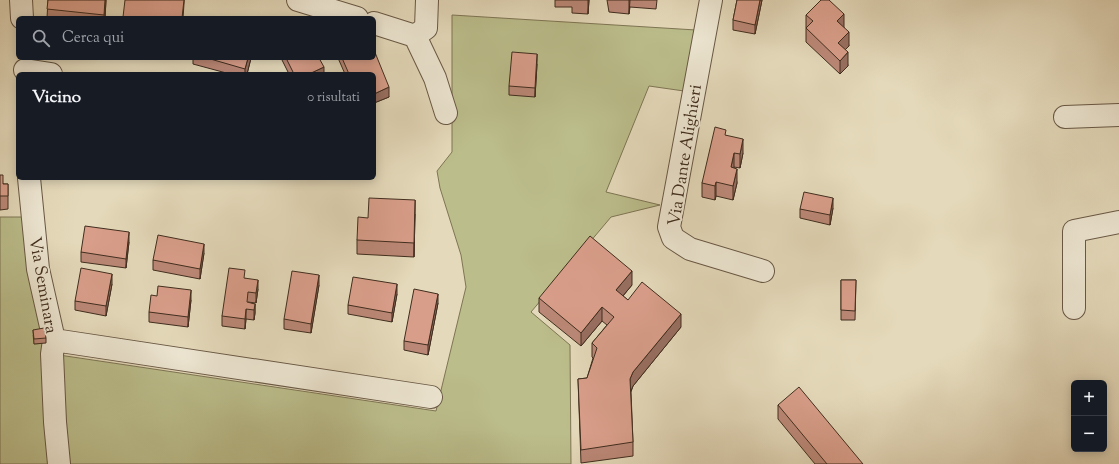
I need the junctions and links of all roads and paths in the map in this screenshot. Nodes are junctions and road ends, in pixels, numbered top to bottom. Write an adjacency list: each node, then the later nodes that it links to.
1 (20, 0): 5 (street)
2 (298, 0): 6 (street)
3 (427, 0): 8 (street)
4 (711, 0): 16 (street, Via Dante Alighieri)
5 (22, 16)
6 (350, 16)
7 (376, 24): 8 (street)
8 (415, 36): 11 (street)
9 (25, 68): 10 (street)
10 (42, 72)
11 (446, 113)
12 (1119, 115): 13 (street)
13 (1065, 117)
14 (29, 180): 18 (street, Via Seminara)
15 (1119, 222): 17 (street)
16 (762, 271)
17 (1074, 308)
18 (54, 340): 19 (street); 20 (street, Via Seminara)
19 (431, 396)
20 (59, 464)

